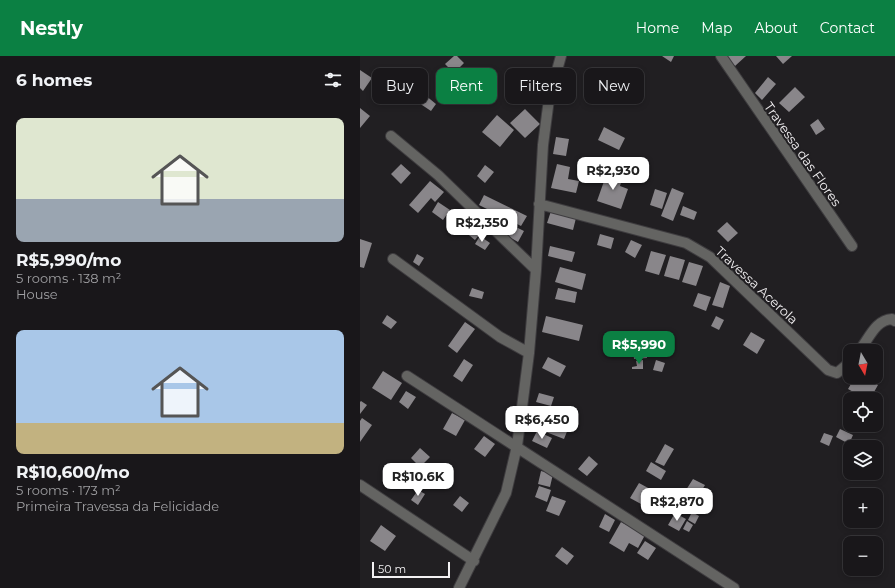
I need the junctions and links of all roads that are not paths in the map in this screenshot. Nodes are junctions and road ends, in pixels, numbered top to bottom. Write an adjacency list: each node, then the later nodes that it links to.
1 (560, 56): 4 (street)
2 (720, 56): 5 (street, Travessa das Flores)
3 (391, 136): 7 (street)
4 (539, 204): 7 (street); 11 (street, Travessa Acerola)
5 (852, 246)
6 (393, 259): 10 (street)
7 (536, 270): 10 (street)
8 (895, 321): 9 (street)
9 (864, 344)
10 (529, 353): 13 (street)
11 (843, 368)
12 (407, 376): 13 (street)
13 (517, 446): 15 (street); 17 (street)
14 (360, 485): 15 (street)
15 (474, 561): 16 (street)
16 (459, 588)
17 (734, 588)

